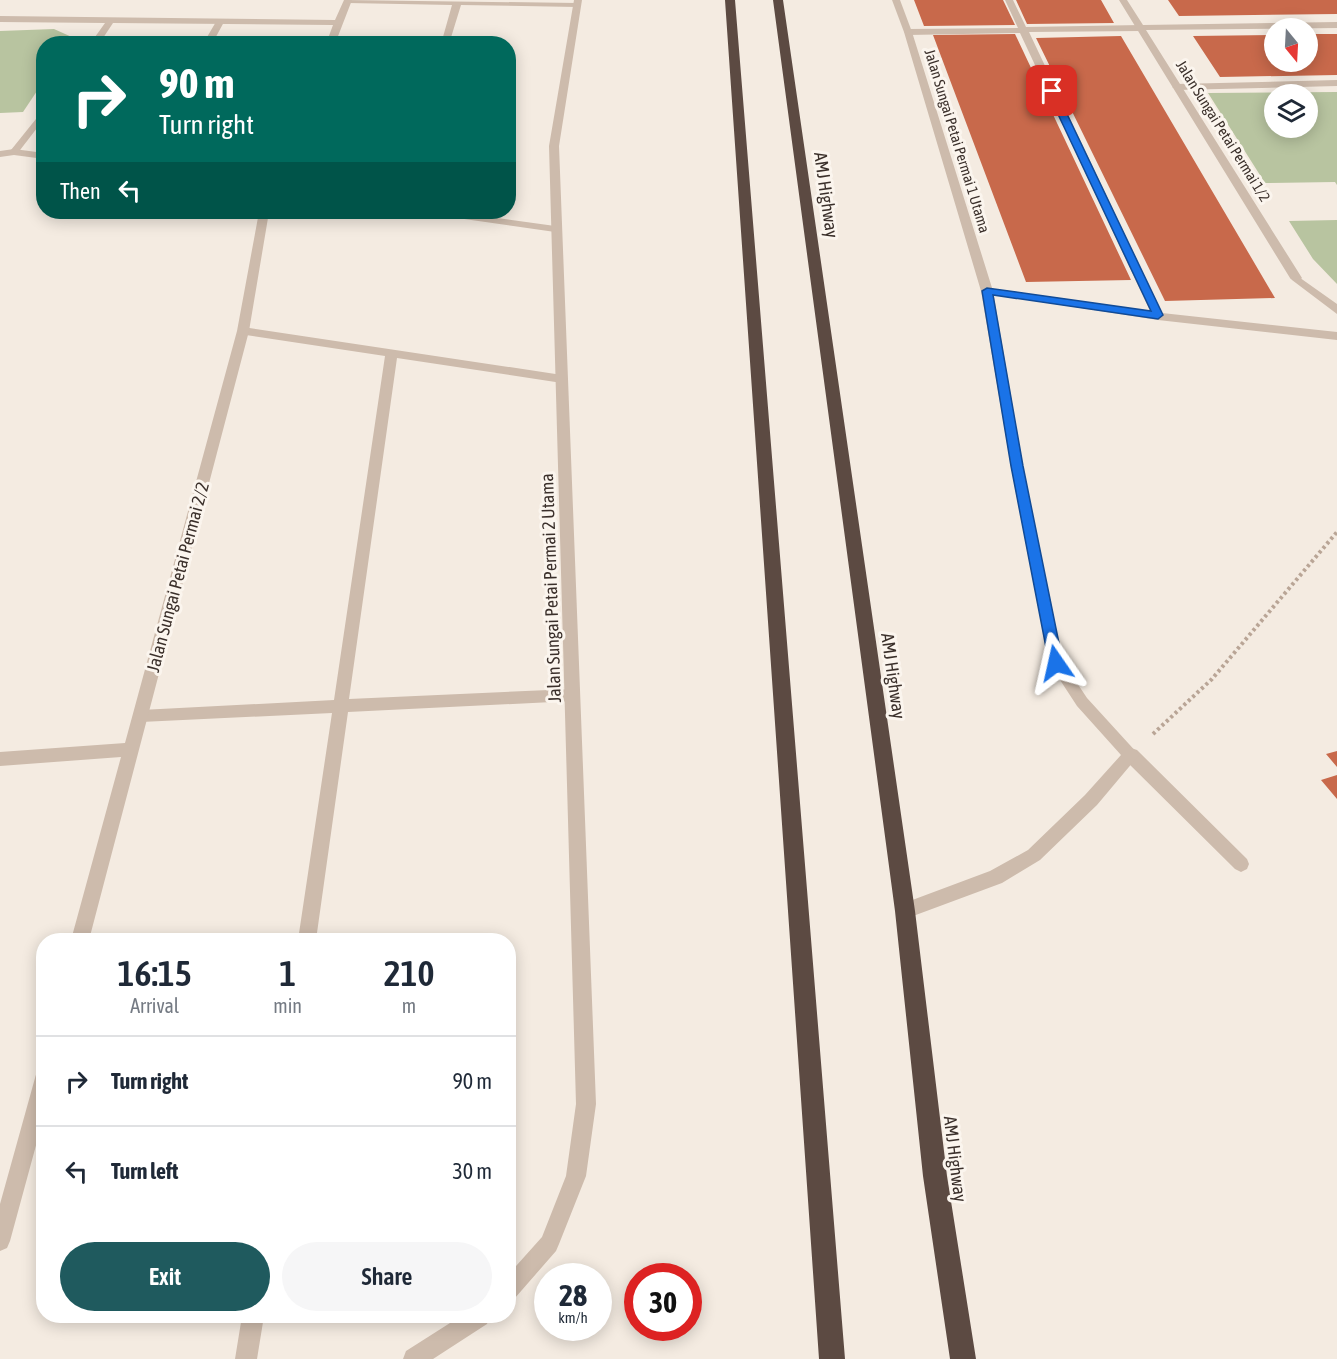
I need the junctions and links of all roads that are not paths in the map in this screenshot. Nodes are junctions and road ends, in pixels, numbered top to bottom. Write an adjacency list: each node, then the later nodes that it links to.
1 (730, 0): 54 (highway)
2 (778, 0): 44 (highway, AMJ Highway)
3 (896, 0): 16 (street, Jalan Sungai Petai Permai 1 Utama)
4 (1009, 0): 15 (street)
5 (1123, 0): 14 (street, Jalan Sungai Petai Permai 1/2)
6 (348, 1): 7 (street); 12 (street)
7 (457, 2): 8 (street); 20 (street)
8 (578, 3): 29 (street, Jalan Sungai Petai Permai 2 Utama)
9 (0, 19): 10 (street)
10 (111, 20): 11 (street); 17 (street)
11 (220, 22): 12 (street); 18 (street)
12 (339, 23): 19 (street)
13 (1337, 25): 14 (street)
14 (1141, 28): 15 (street); 22 (street, Jalan Sungai Petai Permai 1/2)
15 (1023, 30): 16 (street); 32 (street)
16 (908, 32): 30 (street, Jalan Sungai Petai Permai 1 Utama)
17 (100, 36)
18 (212, 36)
19 (333, 36)
20 (447, 36)
21 (1337, 83): 22 (street)
22 (1177, 87): 31 (street, Jalan Sungai Petai Permai 1/2)
23 (36, 123): 24 (street)
24 (14, 152): 25 (street); 26 (street)
25 (0, 154)
26 (36, 155)
27 (263, 219): 33 (street, Jalan Sungai Petai Permai 2/2)
28 (485, 219): 29 (street)
29 (555, 229): 36 (street, Jalan Sungai Petai Permai 2 Utama)
30 (987, 291): 32 (street); 41 (street, Jalan Sungai Petai Permai 1 Utama)
31 (1337, 310)
32 (1158, 315): 34 (street)
33 (243, 331): 35 (street); 39 (street, Jalan Sungai Petai Permai 2/2)
34 (1337, 336)
35 (392, 352): 36 (street); 38 (street)
36 (562, 380): 37 (street, Jalan Sungai Petai Permai 2 Utama)
37 (572, 695): 38 (street); 49 (street, Jalan Sungai Petai Permai 2 Utama)
38 (340, 706): 39 (street); 46 (street)
39 (141, 716): 40 (street, Jalan Sungai Petai Permai 2/2)
40 (132, 749): 42 (street); 45 (street, Jalan Sungai Petai Permai 2/2)
41 (1131, 755): 43 (street, Jalan Sungai Petai Permai 1 Utama); 44 (street)
42 (0, 759)
43 (1242, 864)
44 (905, 911): 55 (highway, AMJ Highway)
45 (82, 933)
46 (308, 933)
47 (36, 1108): 48 (street)
48 (0, 1241)
49 (516, 1282)
50 (252, 1323): 52 (street)
51 (468, 1323): 53 (street)
52 (246, 1359)
53 (414, 1359)
54 (832, 1359)
55 (963, 1359)

